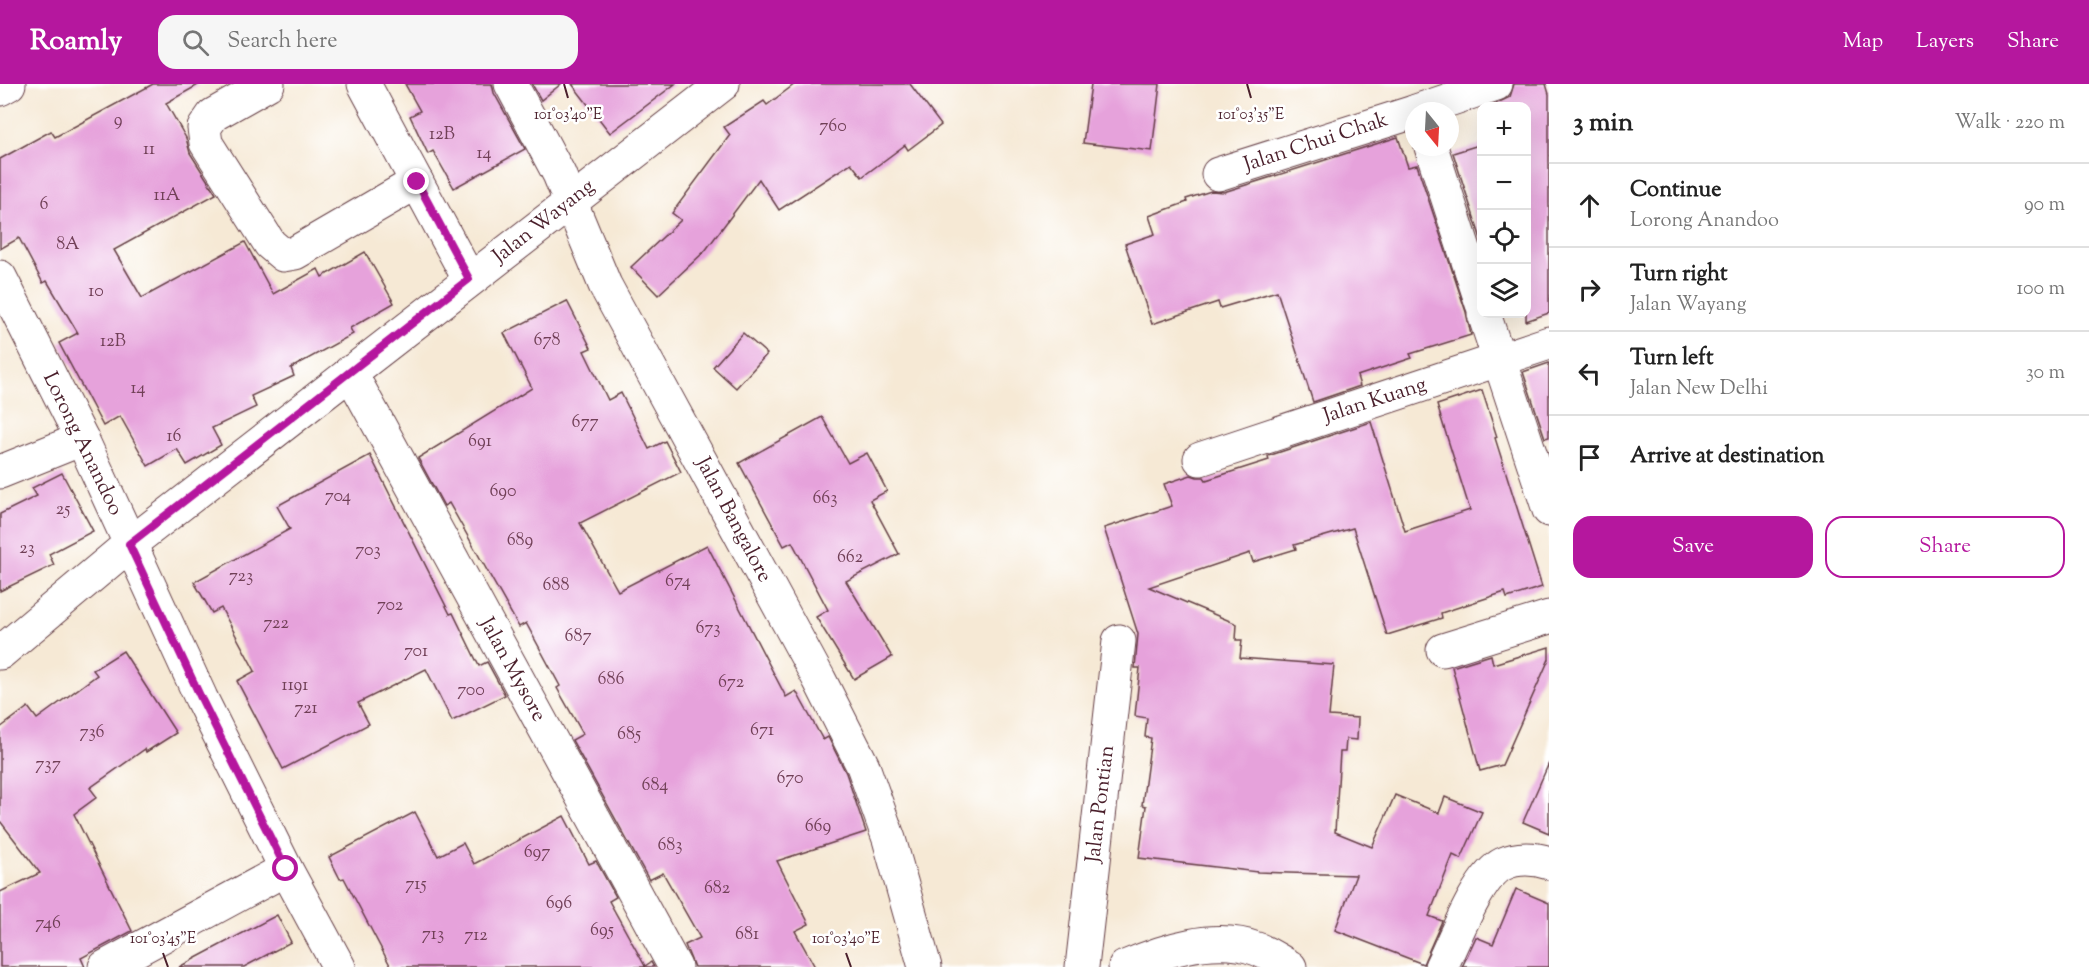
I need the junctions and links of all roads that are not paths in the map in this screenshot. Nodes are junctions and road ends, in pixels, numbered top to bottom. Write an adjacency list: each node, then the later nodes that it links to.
1 (9, 84): 7 (street)
2 (268, 84): 12 (street)
3 (364, 84): 12 (street)
4 (511, 84): 13 (street, Jalan Bangalore)
5 (723, 84): 13 (street, Jalan Wayang)
6 (1496, 84): 8 (street, Jalan Chui Chak)
7 (0, 89)
8 (1427, 102)
9 (1405, 109): 11 (street, Jalan Chui Chak)
10 (1434, 156): 16 (street)
11 (1218, 174)
12 (417, 182): 15 (street)
13 (571, 201): 15 (street, Jalan Wayang); 35 (street, Jalan Bangalore)
14 (0, 277): 21 (street, Lorong Anandoo)
15 (469, 279): 20 (street, Jalan Wayang)
16 (1477, 289)
17 (1485, 318): 19 (street)
18 (1549, 343): 19 (street, Jalan Kuang)
19 (1499, 359): 22 (street, Jalan Kuang); 24 (street)
20 (350, 372): 25 (street, Jalan Wayang); 34 (street, Jalan Mysore)
21 (82, 439): 23 (street); 25 (street, Lorong Anandoo)
22 (1200, 459)
23 (0, 472)
24 (1549, 510)
25 (129, 544): 29 (street, Jalan Wayang); 31 (street, Lorong Anandoo)
26 (1549, 617): 28 (street)
27 (1119, 640): 36 (street, Jalan Pontian)
28 (1443, 650)
29 (0, 653)
30 (1549, 863): 39 (street)
31 (286, 869): 32 (street); 33 (street, Lorong Anandoo)
32 (105, 967)
33 (339, 967)
34 (675, 967)
35 (925, 967)
36 (1082, 967)
37 (1125, 967): 38 (street)
38 (1290, 967)
39 (1441, 967)

